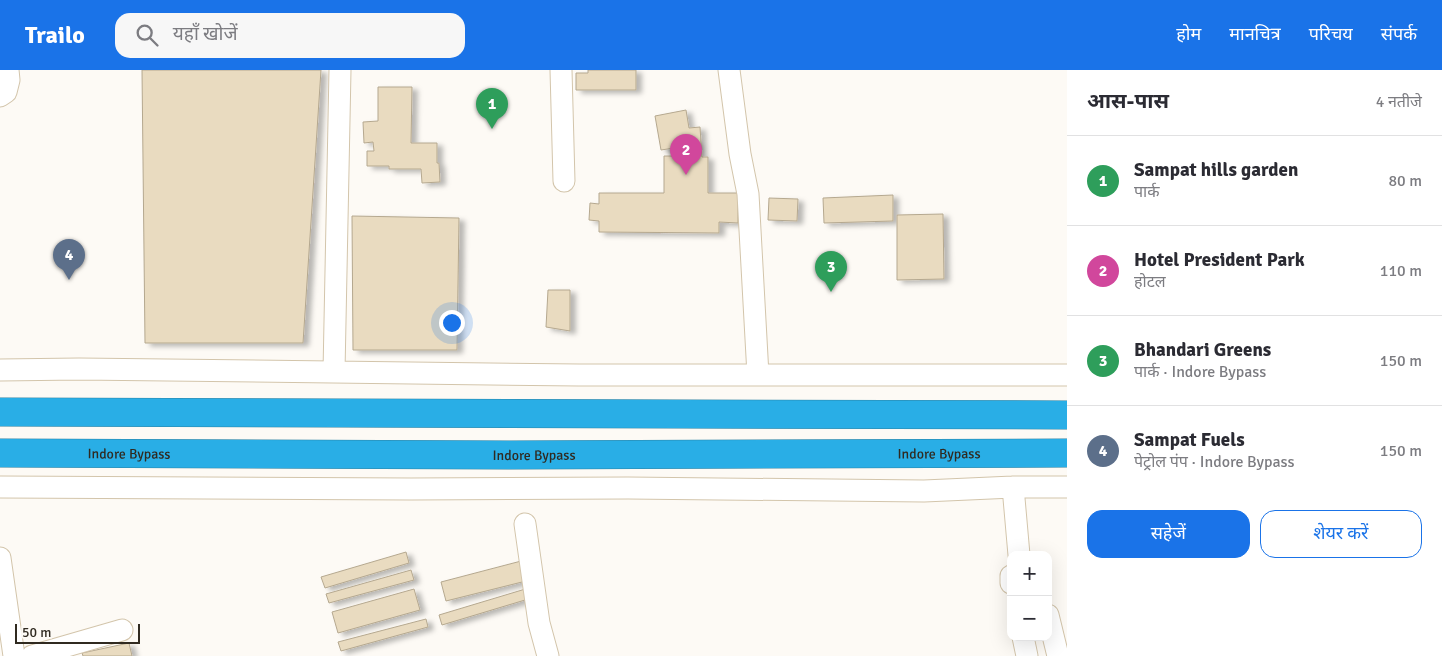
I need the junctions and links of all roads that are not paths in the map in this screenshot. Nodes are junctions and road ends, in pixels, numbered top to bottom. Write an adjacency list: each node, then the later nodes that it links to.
1 (8, 70): 5 (street)
2 (340, 70): 8 (street)
3 (561, 70): 6 (street)
4 (729, 70): 9 (street)
5 (0, 96)
6 (564, 181)
7 (0, 370): 8 (street)
8 (334, 372): 9 (street)
9 (758, 374): 10 (street)
10 (1067, 375)
11 (0, 412): 12 (highway)
12 (1067, 415)
13 (1067, 453): 14 (highway, Indore Bypass)
14 (0, 454)
15 (0, 487): 16 (street)
16 (1013, 487): 17 (street); 19 (street)
17 (1067, 487)
18 (525, 524): 26 (street)
19 (1020, 551)
20 (0, 558): 24 (street)
21 (122, 630): 25 (street)
22 (1052, 631): 28 (street)
23 (1024, 641): 27 (street)
24 (14, 656)
25 (32, 656)
26 (548, 656)
27 (1027, 656)
28 (1058, 656)

